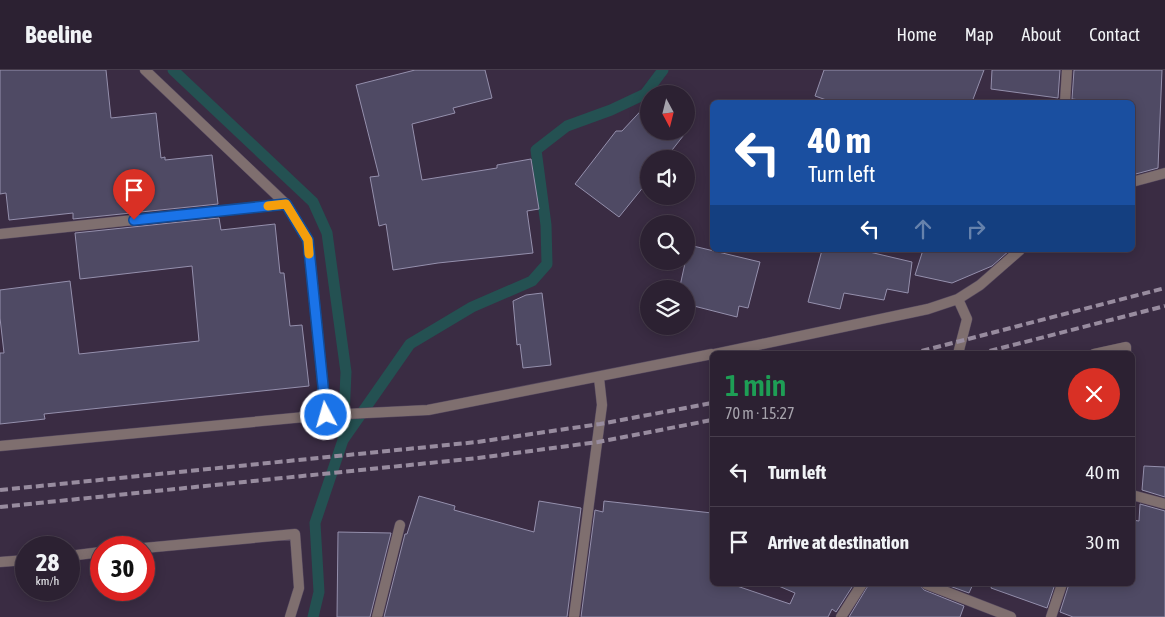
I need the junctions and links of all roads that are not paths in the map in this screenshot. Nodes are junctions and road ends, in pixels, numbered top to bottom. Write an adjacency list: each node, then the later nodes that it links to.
1 (146, 70): 6 (street)
2 (1067, 70): 3 (street)
3 (1065, 100)
4 (1165, 173): 5 (street)
5 (1135, 181)
6 (286, 204): 7 (street); 16 (street)
7 (0, 234)
8 (1018, 252): 9 (street)
9 (958, 299): 10 (street); 11 (street)
10 (728, 351)
11 (959, 351)
12 (1108, 351): 13 (street)
13 (1126, 351)
14 (710, 355): 15 (street)
15 (599, 378): 16 (street); 29 (street)
16 (326, 415): 17 (street)
17 (0, 446)
18 (1135, 496): 19 (street)
19 (1165, 504)
20 (400, 525): 28 (street)
21 (155, 547): 27 (street)
22 (15, 561): 23 (street)
23 (0, 562)
24 (861, 586): 30 (street)
25 (931, 586): 31 (street)
26 (1061, 586): 32 (street)
27 (290, 617)
28 (377, 617)
29 (574, 617)
30 (841, 617)
31 (1012, 617)
32 (1050, 617)

